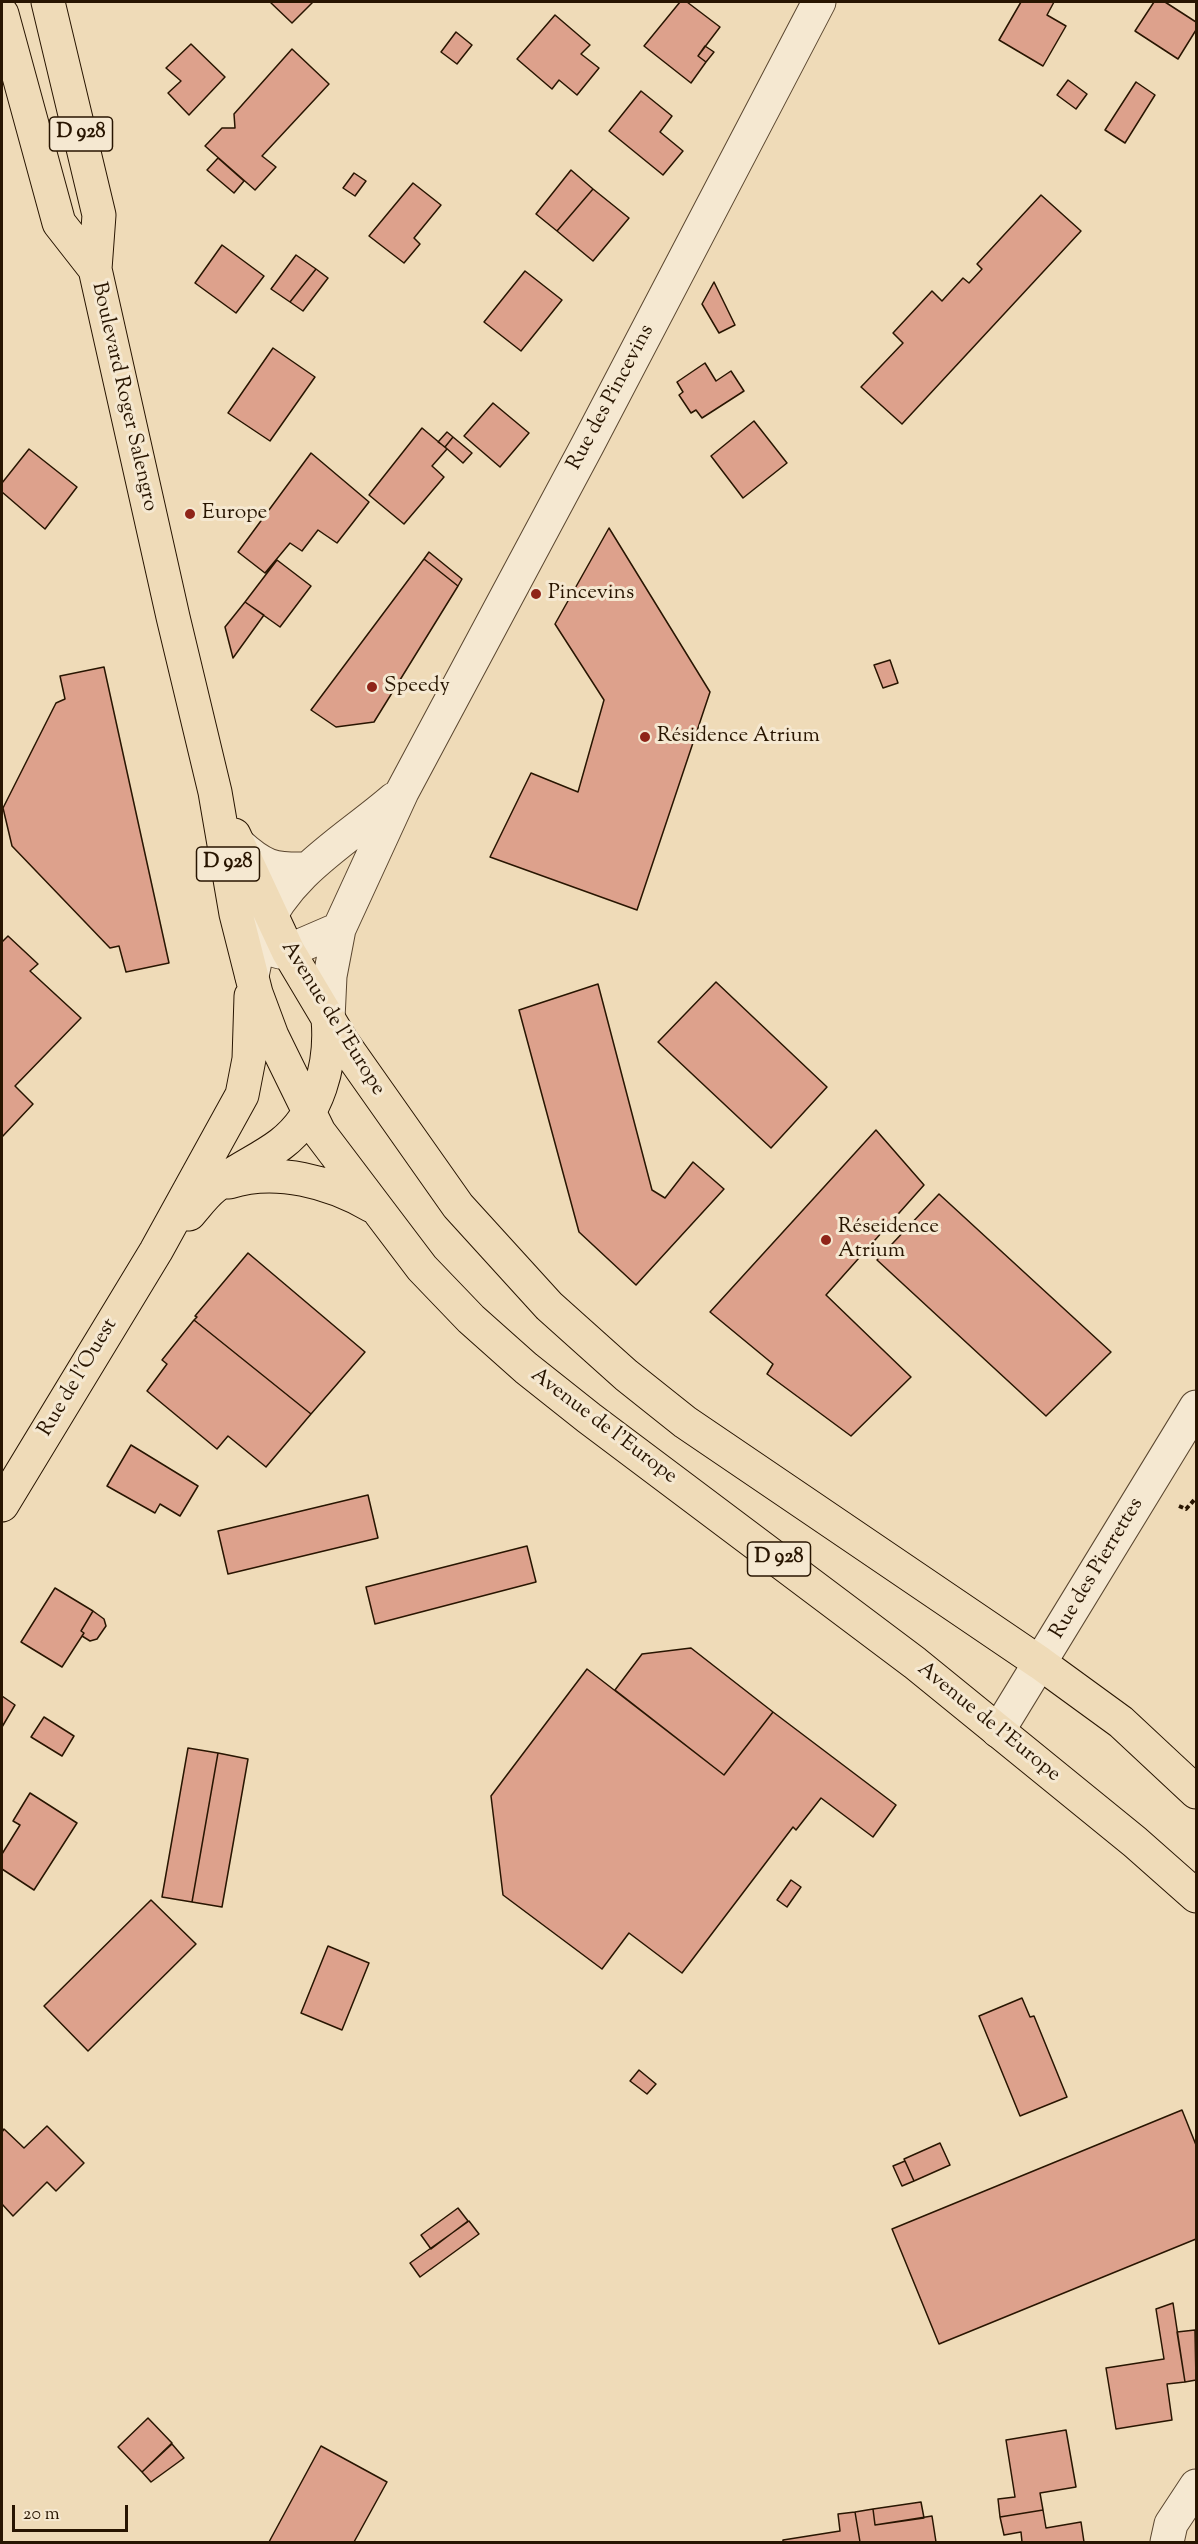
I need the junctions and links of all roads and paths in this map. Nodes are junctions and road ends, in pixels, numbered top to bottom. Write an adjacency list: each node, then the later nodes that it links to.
1 (48, 2): 5 (main road, D 928)
2 (819, 2): 7 (street, Rue des Pincevins)
3 (4, 20): 4 (street); 5 (main road, Boulevard Roger Salengro / D 928)
4 (2, 63)
5 (95, 269): 6 (main road, Boulevard Roger Salengro / D 928)
6 (215, 792): 8 (main road, Avenue de l'Europe / D 928); 12 (main road, Avenue de l'Europe / D 928)
7 (402, 792): 9 (street); 11 (street, Rue des Pincevins)
8 (238, 844): 9 (street); 10 (main road, Avenue de l'Europe / D 928)
9 (307, 869): 10 (street)
10 (271, 915): 12 (main road, Avenue de l'Europe / D 928)
11 (339, 929): 12 (street); 13 (street, Rue des Pincevins)
12 (260, 952): 13 (main road, Avenue de l'Europe / D 928); 14 (main road, Avenue de l'Europe / D 928); 15 (main road)
13 (328, 1019): 14 (main road); 16 (main road, Avenue de l'Europe / D 928)
14 (308, 1094): 15 (main road); 16 (main road); 17 (main road); 18 (main road, Avenue de l'Europe / D 928)
15 (242, 1095): 19 (main road)
16 (393, 1117): 22 (main road, Avenue de l'Europe / D 928)
17 (213, 1188): 18 (main road); 19 (main road)
18 (376, 1208): 23 (main road, Avenue de l'Europe / D 928)
19 (156, 1251): 21 (main road, Rue de l'Ouest)
20 (1197, 1407): 22 (street, Rue des Pierrettes)
21 (2, 1505)
22 (1040, 1663): 23 (street, Rue des Pierrettes); 24 (main road, Avenue de l'Europe / D 928)
23 (998, 1731): 25 (main road, Avenue de l'Europe / D 928)
24 (1197, 1792)
25 (1197, 1896)
26 (1197, 2486): 27 (street)
27 (1167, 2542)

